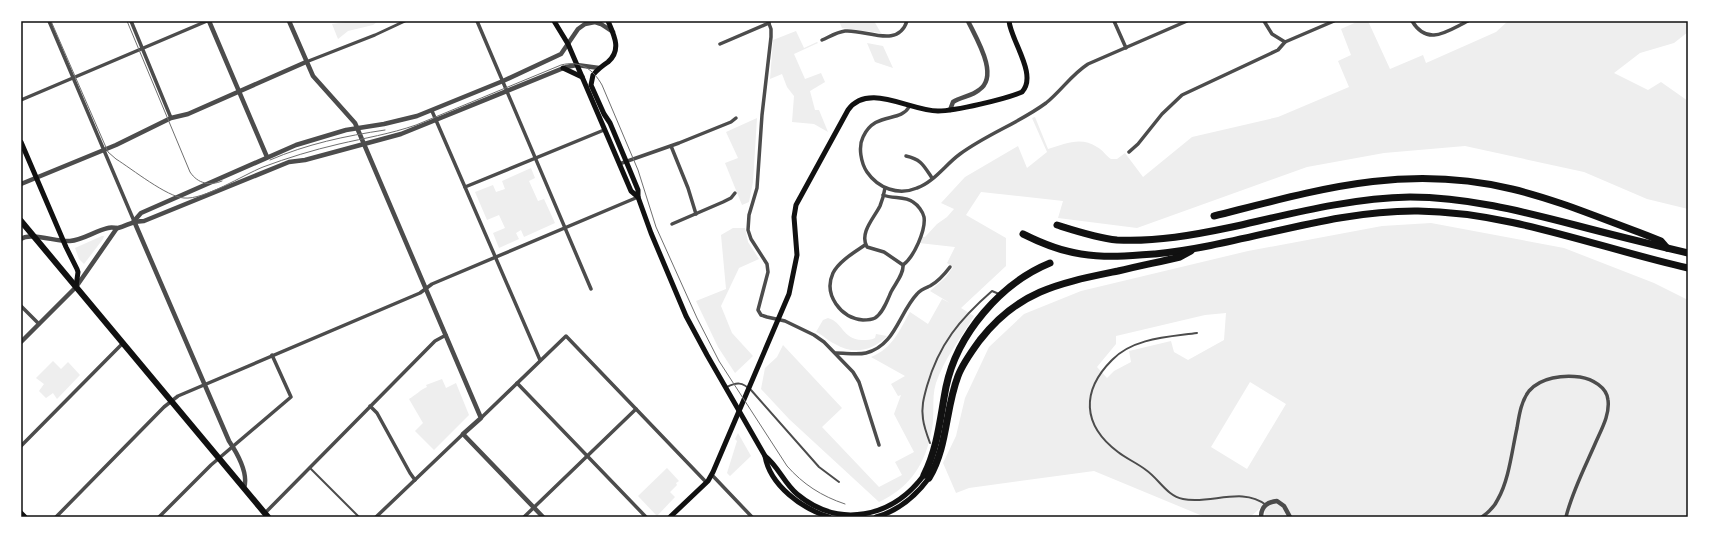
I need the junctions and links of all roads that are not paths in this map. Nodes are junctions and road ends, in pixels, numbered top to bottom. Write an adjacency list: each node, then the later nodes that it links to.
1 (49, 21): 33 (street)
2 (131, 21): 27 (street)
3 (208, 21): 27 (street); 35 (street)
4 (289, 21): 28 (street)
5 (405, 21): 28 (street)
6 (477, 21): 34 (street)
7 (554, 21): 24 (main road)
8 (608, 21): 21 (main road)
9 (908, 21): 22 (street)
10 (968, 21): 39 (street)
11 (1009, 21): 39 (main road)
12 (1114, 21): 26 (street)
13 (1187, 21): 26 (street)
14 (1264, 21): 23 (street)
15 (1334, 21): 20 (street)
16 (1412, 21): 17 (street)
17 (1468, 21)
18 (587, 22): 21 (street); 24 (street)
19 (768, 22): 25 (street); 90 (street)
20 (1328, 22): 23 (street)
21 (613, 32): 31 (main road)
22 (822, 40)
23 (1285, 42): 50 (street)
24 (568, 44): 29 (main road); 34 (street)
25 (720, 44)
26 (1126, 48): 57 (street)
27 (143, 49): 33 (street); 41 (street)
28 (306, 62): 35 (street); 44 (street)
29 (577, 65): 30 (street); 31 (street); 32 (main road)
30 (563, 68): 32 (main road); 36 (street)
31 (599, 68): 54 (main road)
32 (582, 77): 45 (main road)
33 (74, 78): 37 (street); 49 (street)
34 (503, 81): 36 (street); 40 (street)
35 (239, 91): 41 (street); 52 (street)
36 (507, 91): 43 (street); 53 (street)
37 (21, 100)
38 (908, 107): 39 (main road); 60 (street); 90 (main road)
39 (950, 110)
40 (432, 111): 43 (street); 44 (street)
41 (171, 118): 49 (street)
42 (736, 118): 48 (street)
43 (436, 120): 47 (street); 59 (street)
44 (357, 128): 47 (street); 52 (street)
45 (604, 130): 53 (street); 55 (main road)
46 (21, 142): 56 (main road)
47 (364, 144): 66 (street); 86 (street)
48 (671, 146): 54 (street); 64 (street)
49 (104, 150): 56 (street); 66 (street)
50 (1129, 152)
51 (906, 156): 57 (street)
52 (267, 157): 66 (street)
53 (535, 158): 59 (street); 71 (street)
54 (626, 161): 55 (street); 63 (main road)
55 (619, 164): 63 (main road)
56 (36, 178): 58 (street); 75 (main road)
57 (932, 178): 60 (street)
58 (21, 184)
59 (465, 188): 80 (street)
60 (885, 188): 62 (street)
61 (735, 193): 64 (street)
62 (883, 195): 76 (street); 82 (street)
63 (638, 197): 71 (street); 101 (main road)
64 (696, 214): 68 (street)
65 (1214, 216): 77 (highway)
66 (134, 221): 70 (street); 100 (street)
67 (21, 222): 73 (main road)
68 (672, 224)
69 (1057, 225): 77 (highway)
70 (117, 228): 75 (street); 85 (street)
71 (565, 228): 80 (street); 87 (street)
72 (1023, 234): 78 (highway)
73 (33, 236): 74 (street); 75 (street); 85 (main road)
74 (21, 239)
75 (63, 240): 85 (main road)
76 (866, 245): 82 (street); 82 (street)
77 (1667, 248): 79 (highway)
78 (1192, 250): 84 (highway); 116 (highway)
79 (1688, 253)
80 (495, 257): 86 (street); 98 (street)
81 (1050, 263): 88 (highway)
82 (903, 265)
83 (950, 267): 96 (street)
84 (1688, 268)
85 (76, 287): 91 (street); 95 (main road)
86 (426, 288): 93 (street); 97 (street)
87 (591, 289)
88 (1000, 295): 107 (highway); 107 (lane)
89 (21, 306): 91 (street)
90 (779, 319): 96 (street); 115 (main road)
91 (39, 324): 94 (street)
92 (1197, 333): 121 (lane)
93 (446, 335): 103 (street); 105 (street)
94 (21, 342)
95 (123, 343): 102 (main road); 109 (street)
96 (836, 353): 108 (street)
97 (272, 355): 100 (street); 110 (street)
98 (540, 360): 99 (street); 104 (street)
99 (517, 383): 105 (street); 112 (street)
100 (205, 384): 102 (street); 110 (street)
101 (726, 388): 111 (main road); 119 (lane)
102 (171, 401): 113 (main road); 126 (street)
103 (370, 406): 114 (street); 117 (street)
104 (636, 409): 112 (street); 118 (street)
105 (481, 418): 106 (street)
106 (463, 434): 117 (street); 122 (street)
107 (933, 443): 116 (highway)
108 (879, 445)
109 (21, 446)
110 (232, 446): 113 (street); 120 (street)
111 (765, 456): 116 (main road); 135 (main road)
112 (587, 457): 122 (street); 132 (street)
113 (219, 458): 120 (main road); 127 (street)
114 (310, 468): 124 (street); 128 (lane)
115 (712, 475): 118 (main road); 134 (street)
116 (927, 476): 136 (main road)
117 (415, 480): 129 (street)
118 (706, 482): 133 (main road)
119 (839, 482)
120 (244, 488): 124 (main road)
121 (1266, 505): 137 (street); 138 (street)
122 (534, 507): 130 (street); 131 (street)
123 (21, 513): 125 (main road)
124 (265, 516)
125 (25, 517)
126 (56, 517)
127 (159, 517)
128 (359, 517)
129 (376, 517)
130 (524, 517)
131 (544, 517)
132 (646, 517)
133 (670, 517)
134 (752, 517)
135 (830, 517)
136 (876, 517)
137 (1261, 517)
138 (1290, 517)
139 (1482, 517): 140 (street)
140 (1566, 517)

